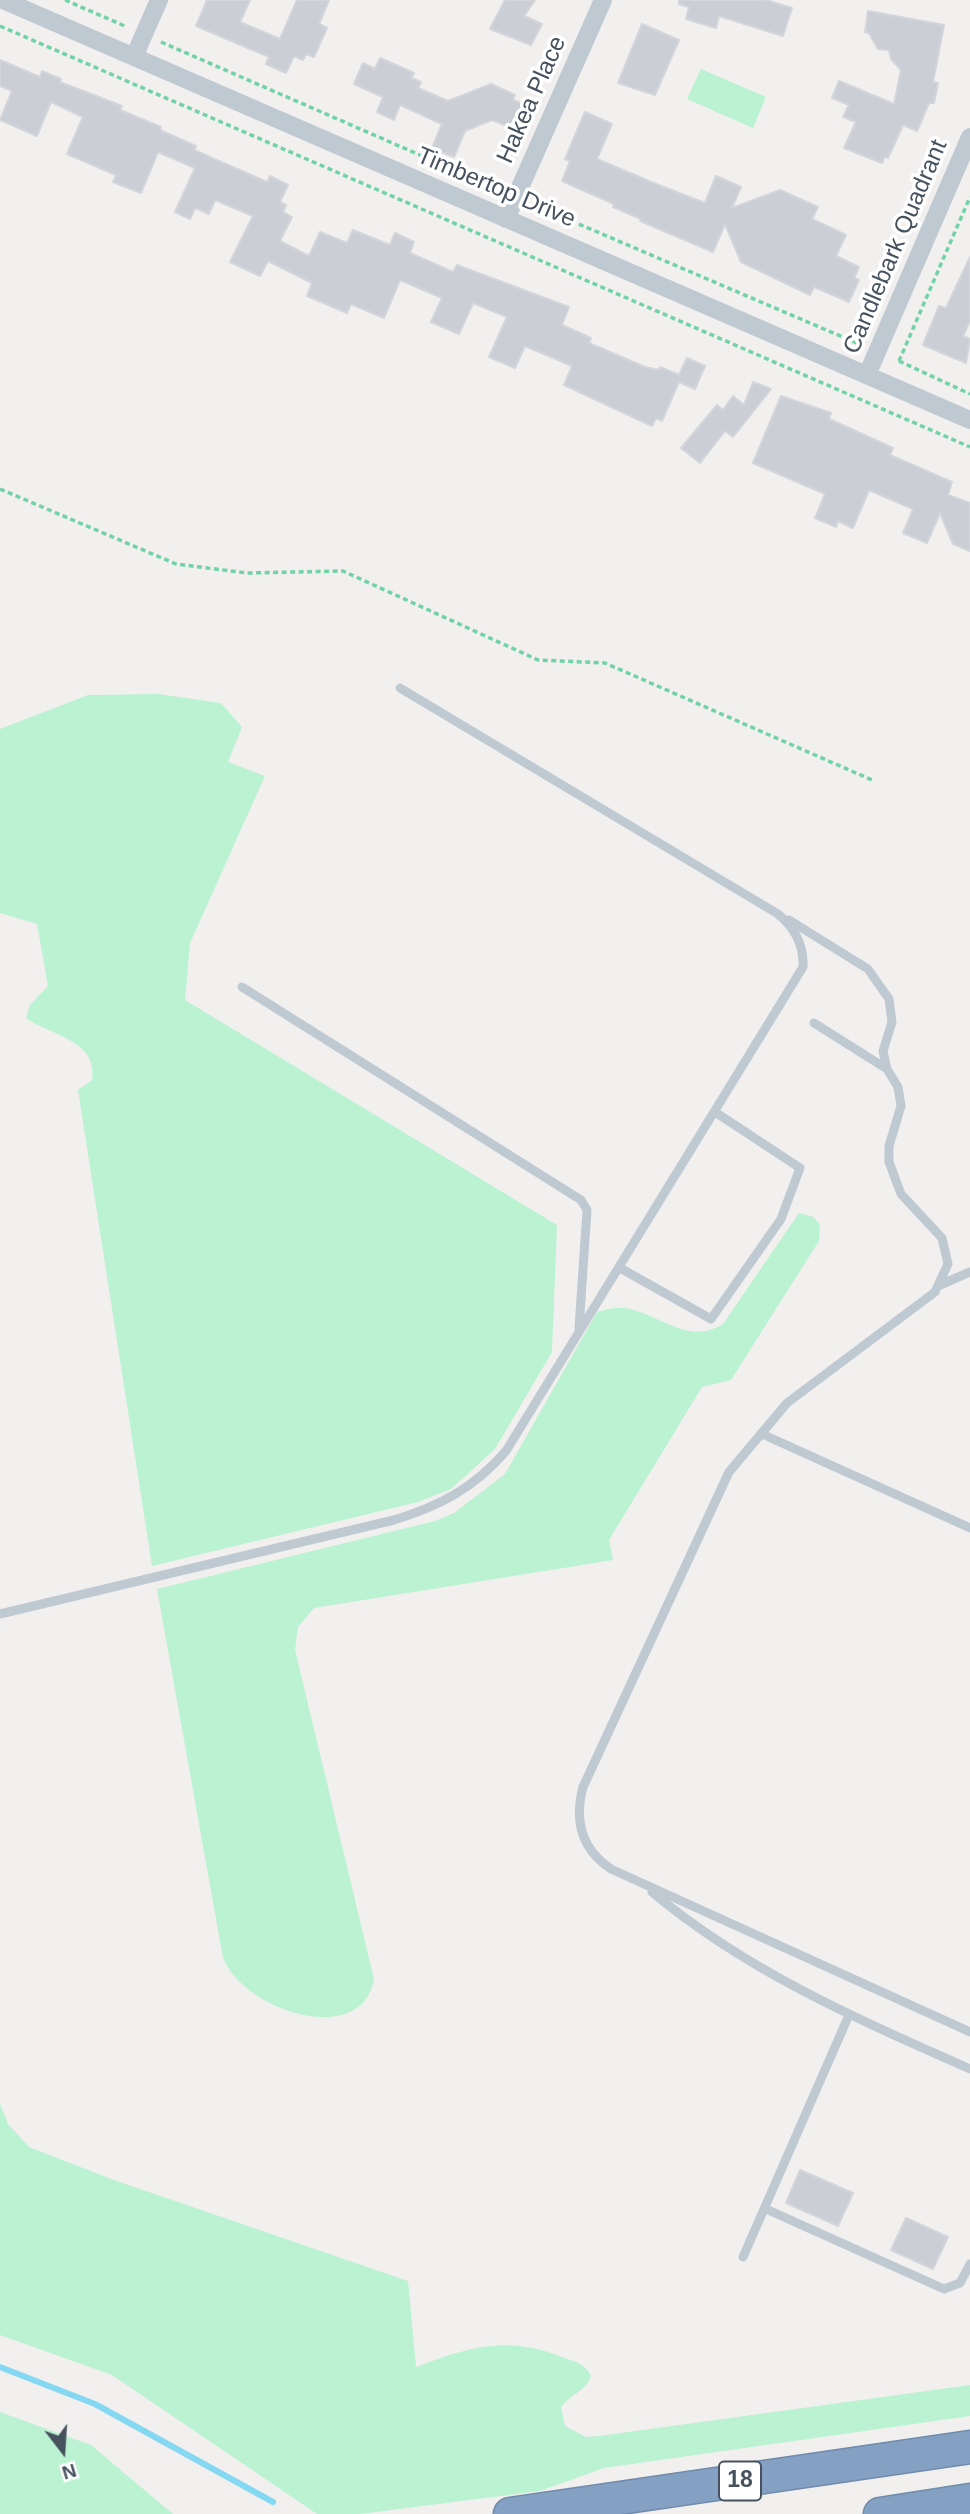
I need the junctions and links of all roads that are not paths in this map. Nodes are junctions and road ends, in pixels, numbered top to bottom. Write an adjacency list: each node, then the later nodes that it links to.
1 (3, 0): 4 (street, Timbertop Drive)
2 (159, 0): 4 (street)
3 (603, 0): 6 (street, Hakea Place)
4 (134, 57): 6 (street, Timbertop Drive)
5 (970, 138): 7 (street, Candlebark Quadrant)
6 (506, 219): 7 (street, Timbertop Drive)
7 (867, 375): 8 (street, Timbertop Drive)
8 (970, 420)
9 (400, 688): 10 (lane)
10 (778, 914): 13 (lane); 14 (lane)
11 (242, 987): 18 (lane)
12 (814, 1023): 13 (lane)
13 (887, 1069): 17 (lane)
14 (716, 1112): 15 (lane); 15 (lane)
15 (620, 1268): 18 (lane)
16 (970, 1272): 17 (lane)
17 (940, 1285): 19 (lane)
18 (579, 1330): 21 (lane)
19 (762, 1434): 20 (lane); 22 (lane)
20 (970, 1528)
21 (0, 1614)
22 (642, 1884): 23 (lane); 24 (lane)
23 (849, 2015): 25 (lane); 26 (lane)
24 (970, 2032)
25 (970, 2069)
26 (766, 2209): 27 (lane); 28 (lane)
27 (743, 2257)
28 (970, 2264)
29 (970, 2448): 31 (highway, 18)
30 (970, 2500): 32 (highway)
31 (510, 2514)
32 (880, 2514)

